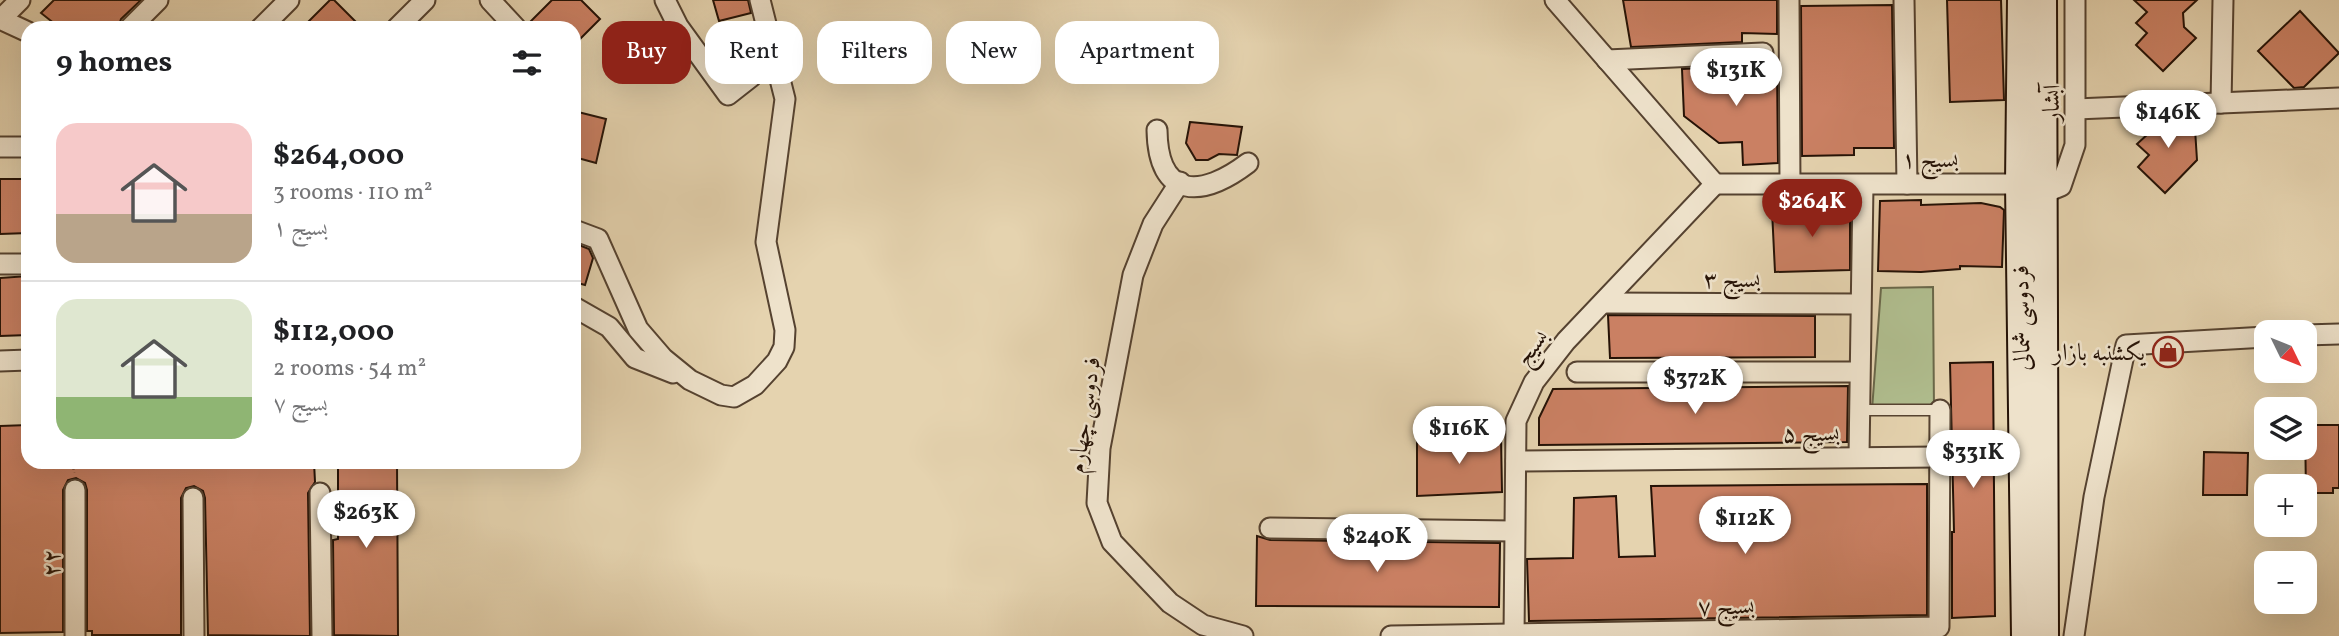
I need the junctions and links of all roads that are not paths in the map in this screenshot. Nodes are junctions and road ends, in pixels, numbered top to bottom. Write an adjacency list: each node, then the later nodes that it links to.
1 (20, 0): 15 (street)
2 (159, 0): 16 (street)
3 (289, 0): 17 (street)
4 (425, 0): 18 (street)
5 (489, 0): 19 (street)
6 (665, 0): 23 (street)
7 (760, 0): 53 (street)
8 (1555, 0): 22 (street)
9 (1789, 0): 37 (street)
10 (1904, 0): 35 (street)
11 (2021, 0): 36 (main road, فردوسی شمالی)
12 (2043, 0): 39 (main road, فردوسی شمالی)
13 (2075, 0): 28 (street, آبشار)
14 (2223, 0): 27 (street)
15 (1, 19): 20 (street)
16 (137, 21)
17 (268, 21)
18 (404, 21)
19 (509, 21)
20 (21, 29)
21 (1763, 53): 22 (street)
22 (1607, 60): 34 (street)
23 (705, 63)
24 (720, 84): 25 (street)
25 (742, 84)
26 (2339, 98): 27 (street)
27 (2221, 103): 28 (street)
28 (2076, 109): 39 (street, آبشار)
29 (1157, 130): 33 (street)
30 (0, 147): 31 (street)
31 (21, 147)
32 (1248, 163): 33 (street)
33 (1180, 182): 70 (street, فردوسی چهارم)
34 (1714, 184): 37 (street, بسیج ۱); 43 (street, بسیج)
35 (1908, 184): 36 (street, بسیج ۱); 38 (street, بسیج ۱)
36 (2019, 184): 73 (main road, فردوسی شمالی)
37 (1790, 185): 38 (street, بسیج ۱)
38 (1863, 185): 44 (street)
39 (2044, 193): 64 (main road, فردوسی شمالی)
40 (581, 233): 53 (street)
41 (0, 264): 42 (street)
42 (21, 264)
43 (1604, 303): 44 (street, بسیج ۳); 58 (street, بسیج)
44 (1860, 304): 52 (street)
45 (581, 311): 53 (street)
46 (2339, 334): 47 (street)
47 (2317, 335)
48 (2254, 339): 74 (street)
49 (21, 360): 50 (street)
50 (0, 361)
51 (1577, 372): 52 (street)
52 (1858, 372): 54 (street)
53 (690, 380)
54 (1860, 410): 55 (lane); 56 (street)
55 (1940, 410): 57 (street)
56 (1859, 457): 57 (street, بسیج ۵); 58 (street, بسیج ۵)
57 (1938, 457): 65 (street, بسیج ۷)
58 (1516, 461): 63 (street, بسیج)
59 (75, 490): 67 (street, ۲۲)
60 (320, 493): 69 (street)
61 (193, 498): 68 (street)
62 (1270, 528): 63 (street)
63 (1514, 531): 72 (street, بسیج)
64 (2048, 630)
65 (1836, 632): 66 (street, بسیج ۷)
66 (1664, 634): 72 (street, بسیج ۷)
67 (75, 636)
68 (194, 636)
69 (322, 636)
70 (1243, 636)
71 (1391, 636): 72 (street)
72 (1514, 636)
73 (2025, 636)
74 (2074, 636)

